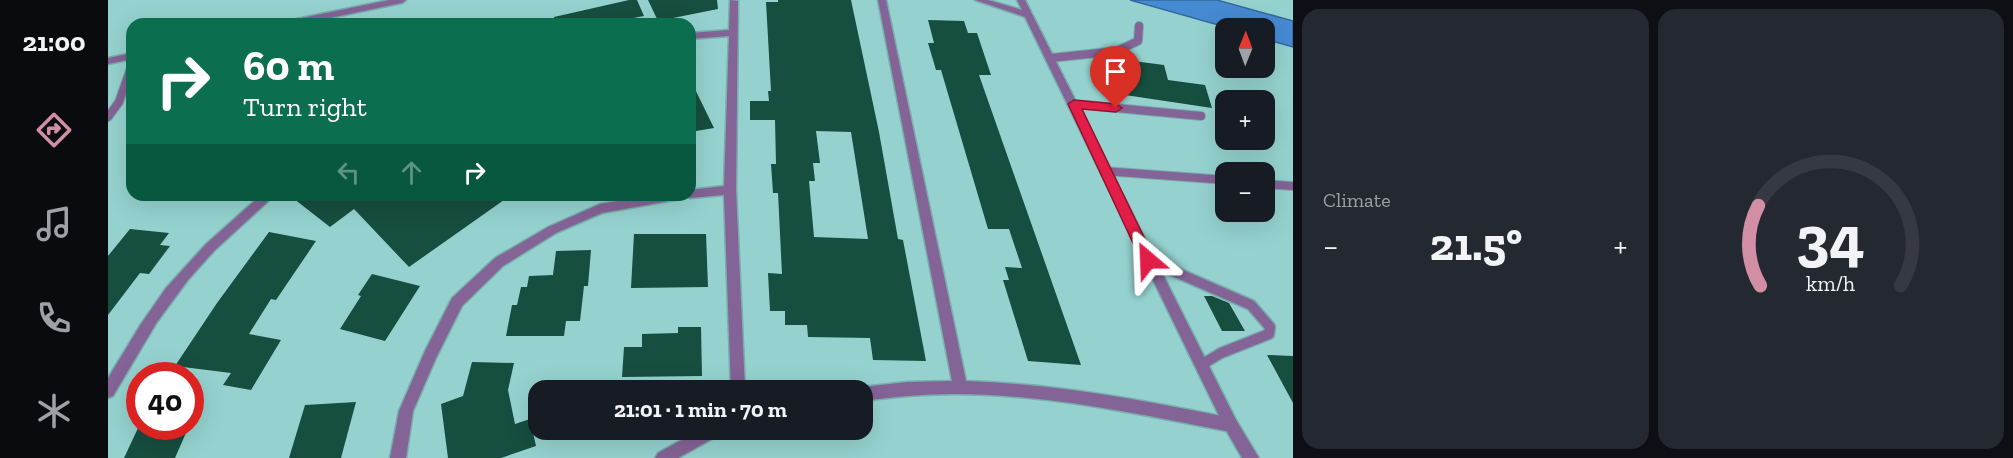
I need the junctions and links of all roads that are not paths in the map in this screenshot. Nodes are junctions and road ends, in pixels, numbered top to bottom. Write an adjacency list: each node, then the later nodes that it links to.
1 (402, 0): 7 (street)
2 (882, 0): 29 (street)
3 (979, 0): 6 (street)
4 (1021, 0): 6 (street)
5 (734, 1): 9 (street)
6 (1027, 15): 12 (street)
7 (316, 18)
8 (1139, 26): 12 (lane)
9 (734, 33): 10 (street); 22 (street)
10 (696, 36)
11 (126, 57): 13 (street)
12 (1051, 58): 15 (street)
13 (108, 61)
14 (126, 82): 17 (lane)
15 (1074, 104): 16 (lane); 18 (street)
16 (1201, 116)
17 (108, 117)
18 (1104, 171): 19 (lane); 26 (street)
19 (1215, 179)
20 (1275, 185): 21 (lane)
21 (1293, 186)
22 (730, 190): 23 (street); 28 (street)
23 (696, 193)
24 (262, 201): 30 (street)
25 (646, 201): 34 (street)
26 (1148, 260): 27 (street); 27 (lane)
27 (1201, 365): 32 (street)
28 (738, 380)
29 (960, 387): 31 (street); 32 (street)
30 (108, 391)
31 (873, 392)
32 (1231, 425): 36 (street)
33 (696, 440): 35 (street)
34 (398, 458)
35 (663, 458)
36 (1251, 458)

